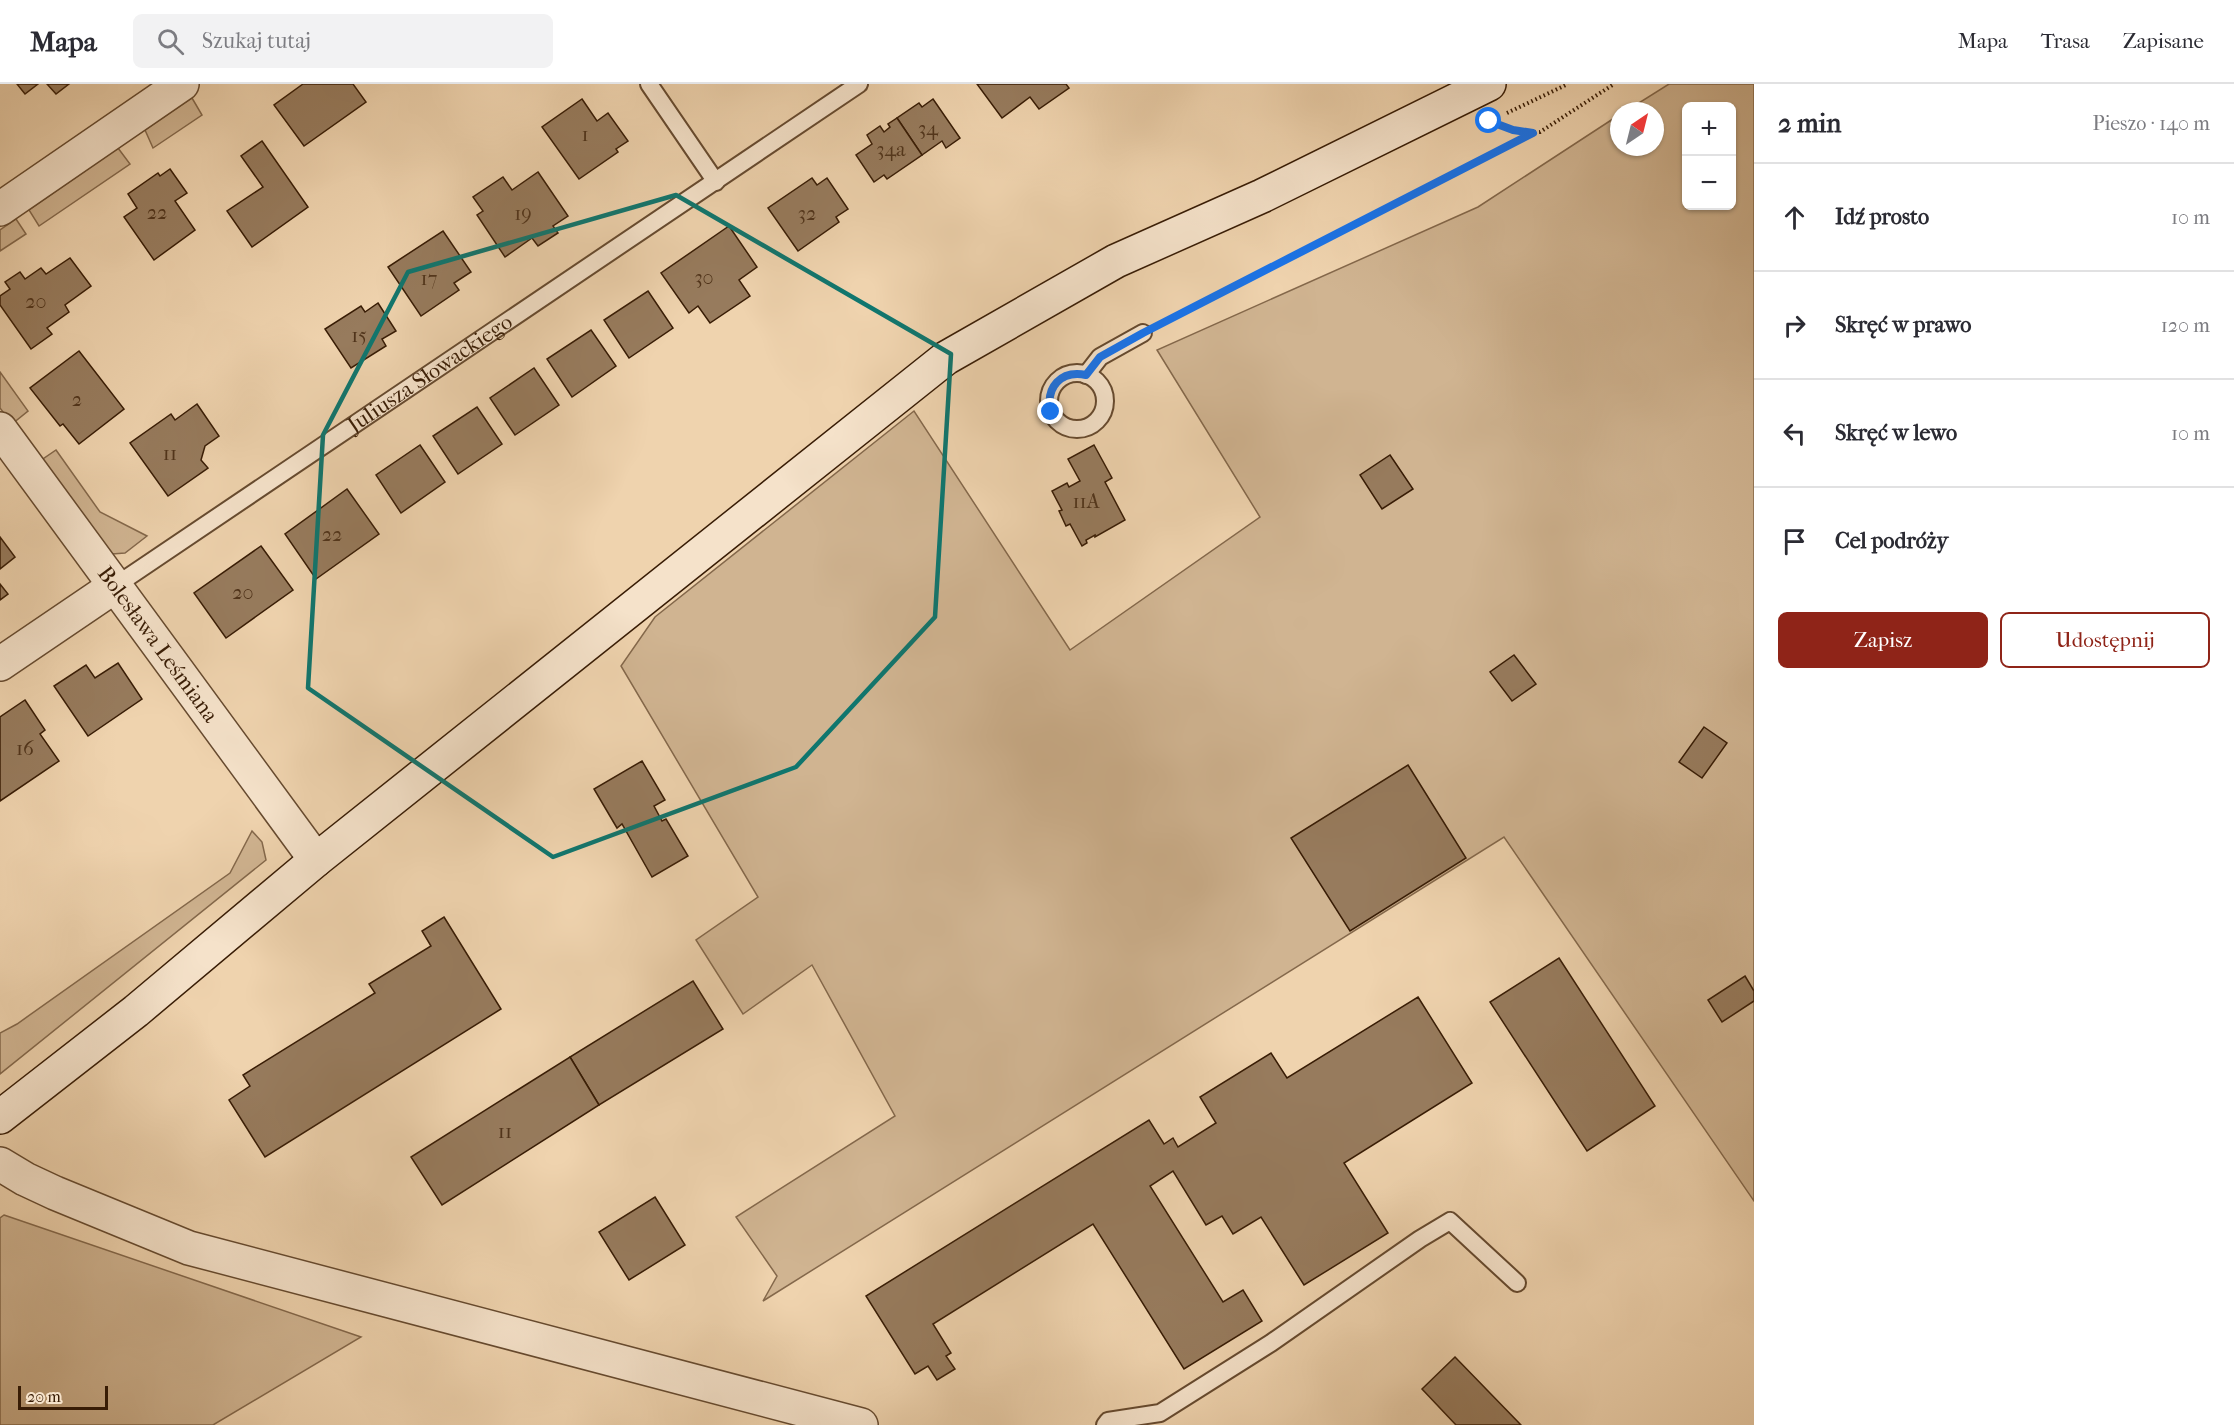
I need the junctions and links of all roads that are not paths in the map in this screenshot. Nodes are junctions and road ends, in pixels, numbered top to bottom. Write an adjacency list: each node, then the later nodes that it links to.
1 (182, 84): 6 (street)
2 (649, 84): 5 (lane)
3 (859, 84): 5 (lane, Juliusza Słowackiego)
4 (1489, 84): 12 (street)
5 (716, 182): 10 (lane, Juliusza Słowackiego)
6 (0, 209)
7 (1143, 333): 8 (lane)
8 (1086, 375)
9 (0, 429): 10 (street, Bolesława Leśmiana)
10 (115, 586): 11 (street, Juliusza Słowackiego); 12 (street, Bolesława Leśmiana)
11 (0, 664)
12 (316, 860): 13 (street)
13 (0, 1117)
14 (0, 1164): 16 (street)
15 (1517, 1283): 17 (lane)
16 (851, 1424)
17 (1105, 1425)

